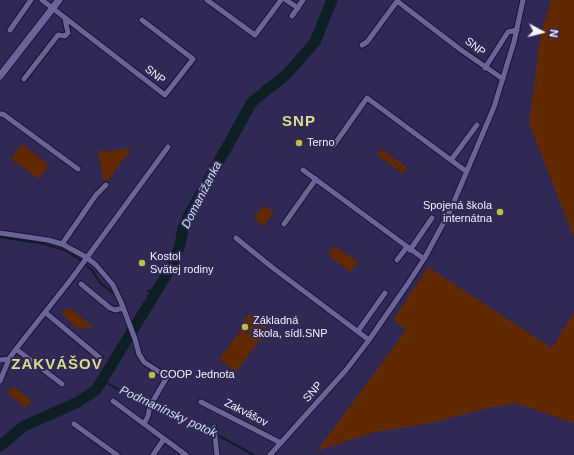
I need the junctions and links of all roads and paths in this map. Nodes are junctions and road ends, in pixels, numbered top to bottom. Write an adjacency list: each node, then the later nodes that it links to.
1 (31, 0): 15 (street)
2 (42, 0): 10 (street, SNP)
3 (59, 0): 10 (main road)
4 (207, 0): 5 (street)
5 (281, 0)
6 (286, 0): 11 (street)
7 (303, 0): 11 (street)
8 (523, 0): 16 (street, SNP)
9 (397, 1): 17 (street, SNP); 18 (street, SNP)
10 (52, 7): 13 (street, SNP); 19 (main road)
11 (298, 8): 12 (street)
12 (292, 16)
13 (65, 19): 14 (street, SNP); 20 (street)
14 (142, 20)
15 (10, 30)
16 (517, 30): 18 (street); 21 (street, SNP)
17 (362, 45)
18 (485, 68): 21 (street, SNP)
19 (0, 76)
20 (24, 79)
21 (503, 79): 29 (street, SNP)
22 (0, 114): 27 (street)
23 (477, 125): 26 (street)
24 (334, 145): 26 (street)
25 (168, 147): 39 (street)
26 (451, 160): 29 (street)
27 (78, 170)
28 (303, 170): 30 (street)
29 (467, 171): 38 (street, SNP)
30 (316, 179): 33 (street); 37 (street)
31 (106, 185): 36 (street)
32 (432, 218): 37 (street)
33 (284, 224)
34 (0, 233): 36 (street)
35 (236, 238): 45 (street)
36 (62, 244): 39 (street)
37 (408, 248): 38 (street); 40 (street)
38 (424, 258): 46 (street, SNP)
39 (84, 260): 43 (street); 44 (street)
40 (397, 260)
41 (81, 284): 43 (street)
42 (385, 293): 45 (street)
43 (123, 308): 56 (street)
44 (46, 313): 47 (street); 48 (street)
45 (358, 331): 46 (street)
46 (369, 340): 59 (street, SNP)
47 (16, 350): 49 (street); 52 (street)
48 (100, 358)
49 (9, 359): 50 (street); 51 (street)
50 (0, 360)
51 (0, 381)
52 (62, 384)
53 (113, 401): 56 (street)
54 (201, 402): 59 (street, Zakvášov)
55 (74, 424): 60 (street)
56 (144, 424): 58 (street)
57 (214, 427): 63 (street)
58 (164, 439): 61 (street); 62 (street)
59 (281, 443): 64 (street, SNP)
60 (117, 455)
61 (152, 455)
62 (186, 455)
63 (218, 455)
64 (270, 455)

